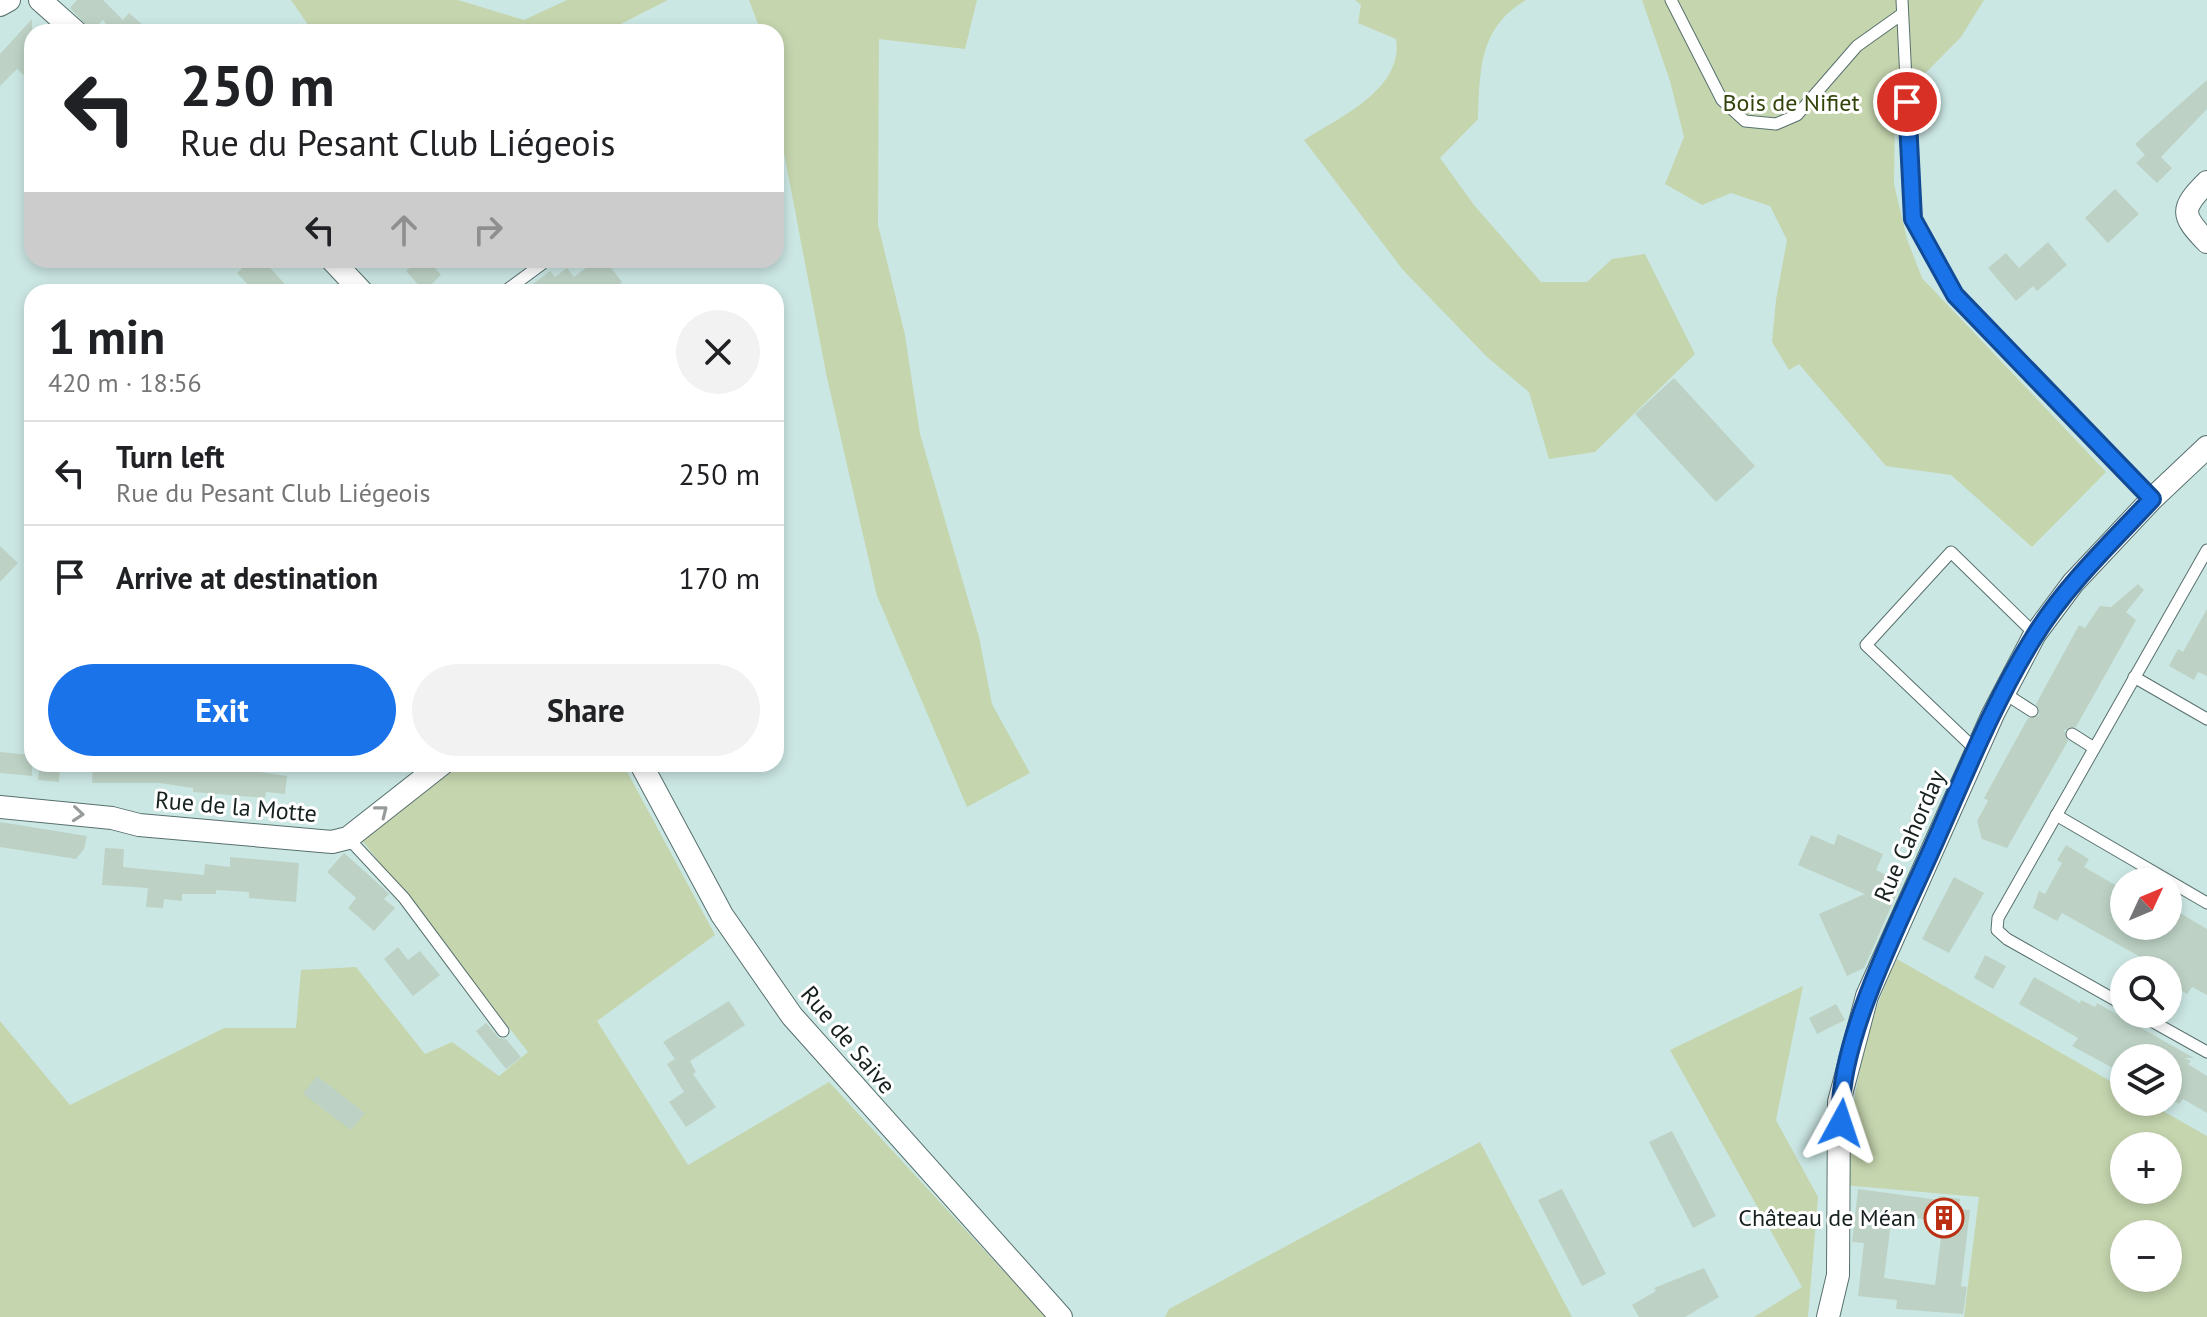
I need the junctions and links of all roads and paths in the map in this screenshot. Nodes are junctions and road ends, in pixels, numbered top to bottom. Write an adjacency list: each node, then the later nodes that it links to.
1 (9, 0): 5 (street)
2 (40, 0): 7 (street)
3 (1671, 0): 6 (lane)
4 (1902, 0): 6 (lane)
5 (0, 5)
6 (1902, 14): 15 (lane)
7 (67, 24)
8 (2207, 182): 9 (street)
9 (2207, 242)
10 (340, 268): 12 (street)
11 (537, 268): 13 (lane)
12 (354, 284)
13 (515, 284)
14 (2207, 447): 15 (street, Rue Cahorday)
15 (2152, 499): 17 (street, Rue Cahorday)
16 (2207, 550): 18 (lane)
17 (2035, 634): 19 (street, Rue Cahorday); 24 (lane)
18 (2134, 677): 21 (lane); 23 (lane)
19 (2004, 693): 20 (lane); 24 (street, Rue Cahorday)
20 (2032, 711)
21 (2207, 719)
22 (2072, 734): 23 (lane)
23 (2094, 748): 28 (lane)
24 (1976, 750): 36 (street, Rue Cahorday)
25 (432, 772): 29 (street, Rue de la Motte, one-way to 25)
26 (645, 772): 35 (street, Rue de Saive)
27 (0, 807): 29 (street, Rue de la Motte, one-way to 29)
28 (2056, 815): 30 (lane); 31 (lane)
29 (348, 838): 33 (lane)
30 (2207, 903)
31 (2110, 997)
32 (2164, 1028): 34 (lane)
33 (503, 1031)
34 (2207, 1052)
35 (1061, 1317)
36 (1828, 1317)

